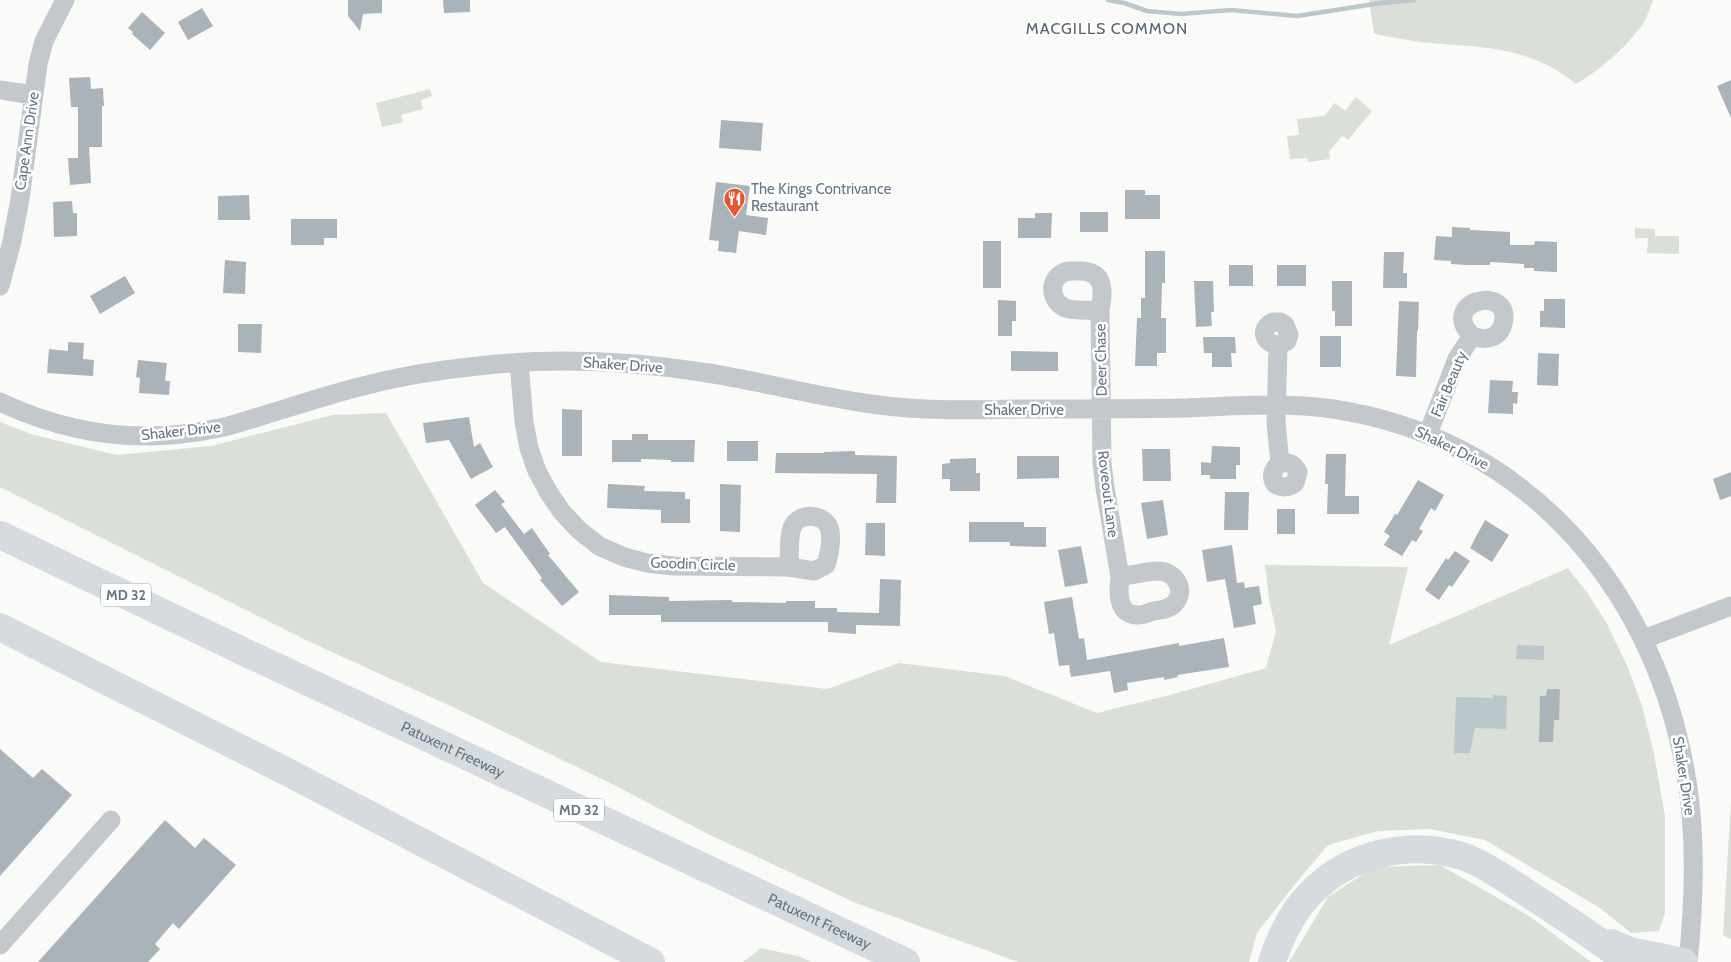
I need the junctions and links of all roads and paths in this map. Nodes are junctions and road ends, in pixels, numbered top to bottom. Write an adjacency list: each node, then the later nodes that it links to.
1 (65, 0): 3 (street, Cape Ann Drive)
2 (0, 90): 3 (street)
3 (34, 95): 4 (street, Cape Ann Drive)
4 (0, 286)
5 (1100, 310): 11 (street, Deer Chase)
6 (1472, 336): 12 (street, Fair Beauty)
7 (1278, 346): 10 (street)
8 (519, 363): 9 (street, Shaker Drive); 11 (street, Shaker Drive); 16 (street, Goodin Circle)
9 (0, 402)
10 (1276, 405): 11 (street, Shaker Drive); 12 (street, Shaker Drive); 13 (street)
11 (1101, 410): 17 (street, Roveout Lane)
12 (1428, 434): 21 (street, Shaker Drive)
13 (1280, 463)
14 (0, 519): 22 (highway)
15 (0, 535): 22 (highway, Patuxent Freeway / MD 32)
16 (789, 567)
17 (1120, 577)
18 (1731, 606): 21 (street)
19 (0, 627): 23 (highway)
20 (0, 637): 23 (highway)
21 (1644, 639): 32 (street, Shaker Drive)
22 (253, 656): 28 (highway, Patuxent Freeway / MD 32)
23 (146, 700): 27 (highway)
24 (111, 820): 26 (street)
25 (1591, 934): 29 (highway); 30 (highway); 31 (highway)
26 (0, 944)
27 (651, 962)
28 (906, 962)
29 (1272, 962)
30 (1627, 962)
31 (1684, 962)
32 (1688, 962)

